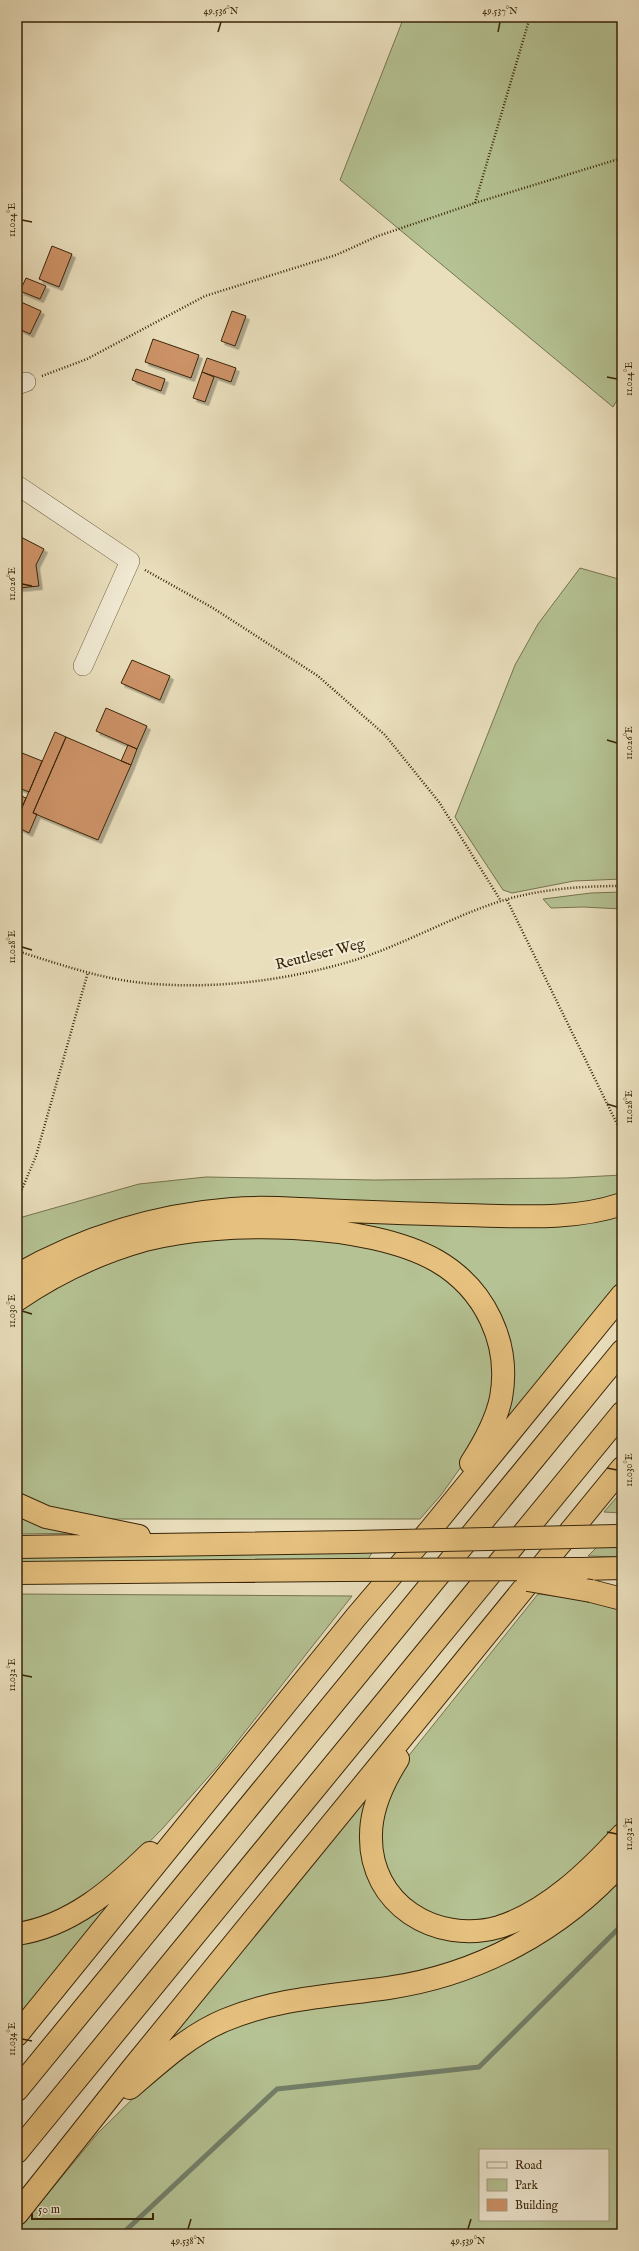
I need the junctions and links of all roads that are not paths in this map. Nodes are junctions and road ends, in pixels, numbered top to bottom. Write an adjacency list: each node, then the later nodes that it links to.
1 (17, 485): 2 (street)
2 (83, 666)
3 (622, 1204): 4 (highway)
4 (17, 1275)
5 (622, 1295): 11 (highway)
6 (17, 1300): 11 (highway)
7 (622, 1351): 27 (highway)
8 (622, 1413): 29 (highway)
9 (622, 1468): 21 (highway)
10 (17, 1504): 13 (highway)
11 (431, 1529): 22 (highway)
12 (619, 1536): 13 (highway, bridge)
13 (175, 1544): 14 (highway)
14 (17, 1547)
15 (622, 1568): 16 (highway, bridge)
16 (449, 1570): 18 (highway, bridge); 20 (highway, bridge)
17 (17, 1573): 18 (highway)
18 (48, 1573): 19 (highway)
19 (17, 1577)
20 (622, 1599)
21 (440, 1693): 23 (highway); 28 (highway)
22 (236, 1767): 25 (highway); 26 (highway)
23 (622, 1835)
24 (622, 1862): 28 (highway)
25 (17, 1934)
26 (17, 2035)
27 (17, 2090)
28 (87, 2126): 30 (highway)
29 (17, 2152)
30 (17, 2214)

